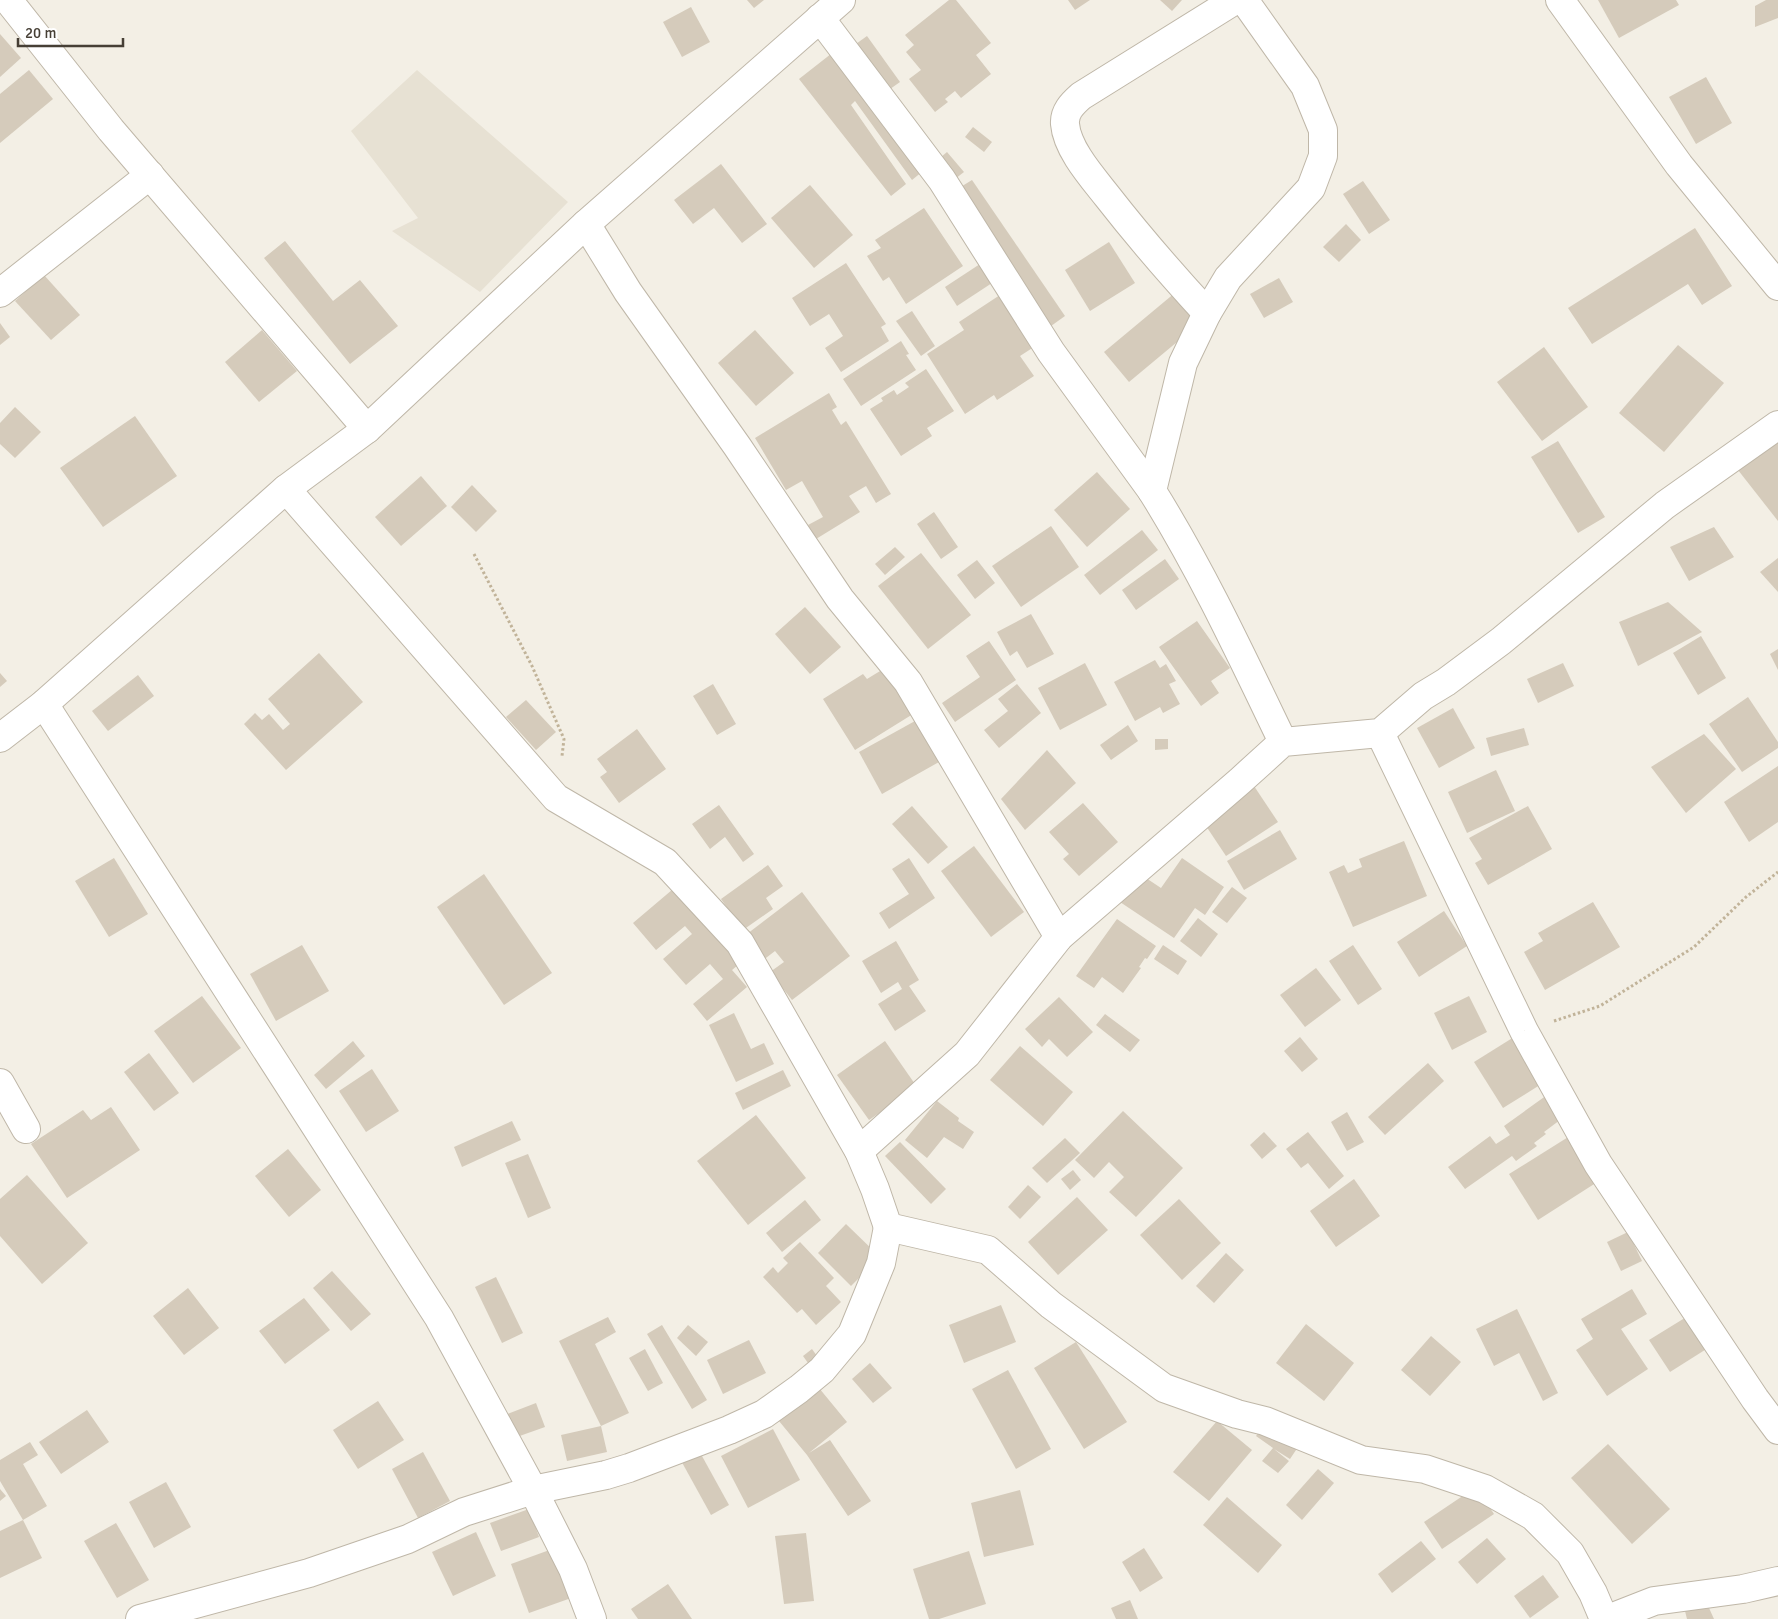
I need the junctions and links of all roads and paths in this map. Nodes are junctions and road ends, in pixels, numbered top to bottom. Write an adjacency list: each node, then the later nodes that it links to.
1 (8, 0): 7 (street)
2 (841, 0): 6 (street)
3 (1235, 0): 11 (street)
4 (1244, 0): 11 (street)
5 (1560, 0): 9 (street)
6 (820, 18): 8 (street); 15 (street)
7 (150, 175): 10 (street); 13 (street)
8 (586, 224): 13 (street); 23 (street)
9 (1778, 286)
10 (0, 293)
11 (1206, 314): 15 (street)
12 (1778, 425): 18 (street)
13 (367, 429): 14 (street)
14 (286, 489): 17 (street); 21 (street)
15 (1152, 491): 20 (street)
16 (474, 554): 21 (path)
17 (44, 704): 19 (street); 30 (street)
18 (1380, 733): 20 (street); 24 (street)
19 (0, 738)
20 (1283, 742): 23 (street)
21 (556, 798): 27 (street)
22 (1778, 872): 24 (path)
23 (1059, 937): 27 (street)
24 (1524, 1031): 29 (street)
25 (0, 1083): 26 (street)
26 (26, 1129)
27 (859, 1152): 28 (street)
28 (888, 1226): 30 (street); 34 (street)
29 (1778, 1430)
30 (533, 1490): 32 (street); 33 (street)
31 (1778, 1581): 35 (street)
32 (140, 1619)
33 (592, 1619)
34 (1604, 1619)
35 (1608, 1619)

